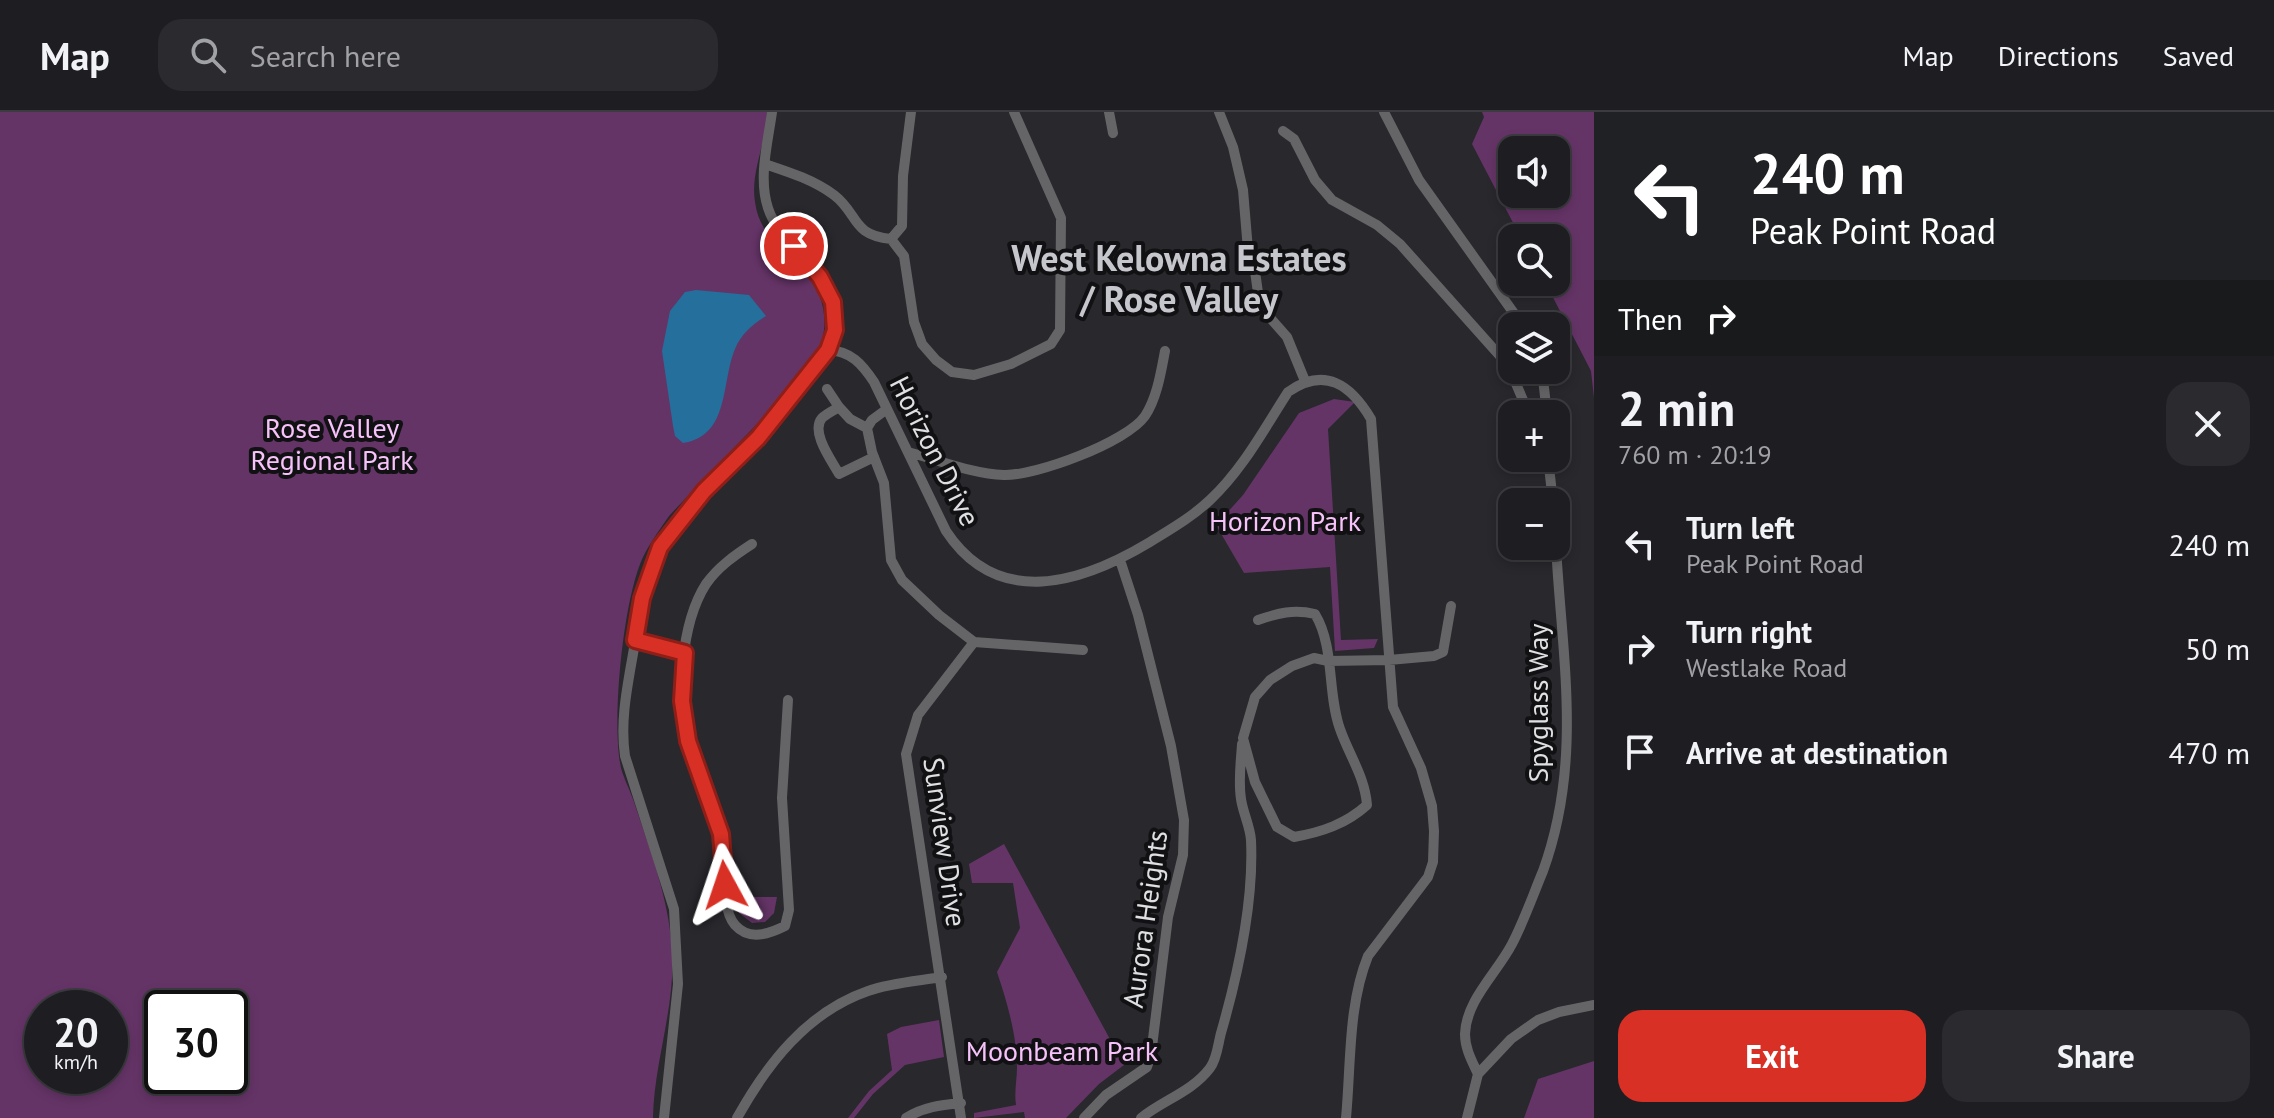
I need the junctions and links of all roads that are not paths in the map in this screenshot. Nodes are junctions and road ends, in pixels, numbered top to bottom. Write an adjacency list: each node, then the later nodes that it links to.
1 (772, 112): 9 (street)
2 (911, 112): 10 (street)
3 (1014, 112): 10 (street)
4 (1109, 112): 8 (street)
5 (1219, 112): 14 (street)
6 (1384, 112): 11 (street)
7 (1283, 131): 16 (street)
8 (1113, 133)
9 (765, 164): 10 (street); 12 (street)
10 (891, 239)
11 (1513, 312)
12 (828, 350): 18 (street, Horizon Drive); 27 (street)
13 (1165, 351): 20 (street)
14 (1305, 381): 23 (street, Horizon Drive); 31 (street)
15 (827, 389): 17 (street)
16 (1523, 400)
17 (839, 407): 19 (street); 21 (street)
18 (887, 409): 19 (street); 20 (street, Horizon Drive)
19 (867, 428): 21 (street)
20 (908, 452): 23 (street, Horizon Drive)
21 (874, 457): 28 (street)
22 (752, 544): 30 (street)
23 (1120, 560): 43 (street, Aurora Heights)
24 (1557, 560): 37 (street, Spyglass Way)
25 (1451, 606): 31 (street)
26 (1258, 620): 32 (street)
27 (635, 640): 30 (street); 39 (street)
28 (974, 642): 29 (street); 35 (street, Sunview Drive)
29 (1083, 650)
30 (685, 653): 33 (street)
31 (1389, 660): 32 (street); 45 (street)
32 (1328, 661): 34 (street); 34 (street)
33 (788, 700)
34 (1243, 738): 44 (street)
35 (942, 977): 38 (street, Sunview Drive); 40 (street)
36 (1594, 1005): 37 (street)
37 (1478, 1074): 46 (street)
38 (961, 1103): 41 (street); 42 (street, Sunview Drive)
39 (664, 1118)
40 (737, 1118)
41 (906, 1118)
42 (961, 1118)
43 (1084, 1118)
44 (1141, 1118)
45 (1346, 1118)
46 (1467, 1118)

